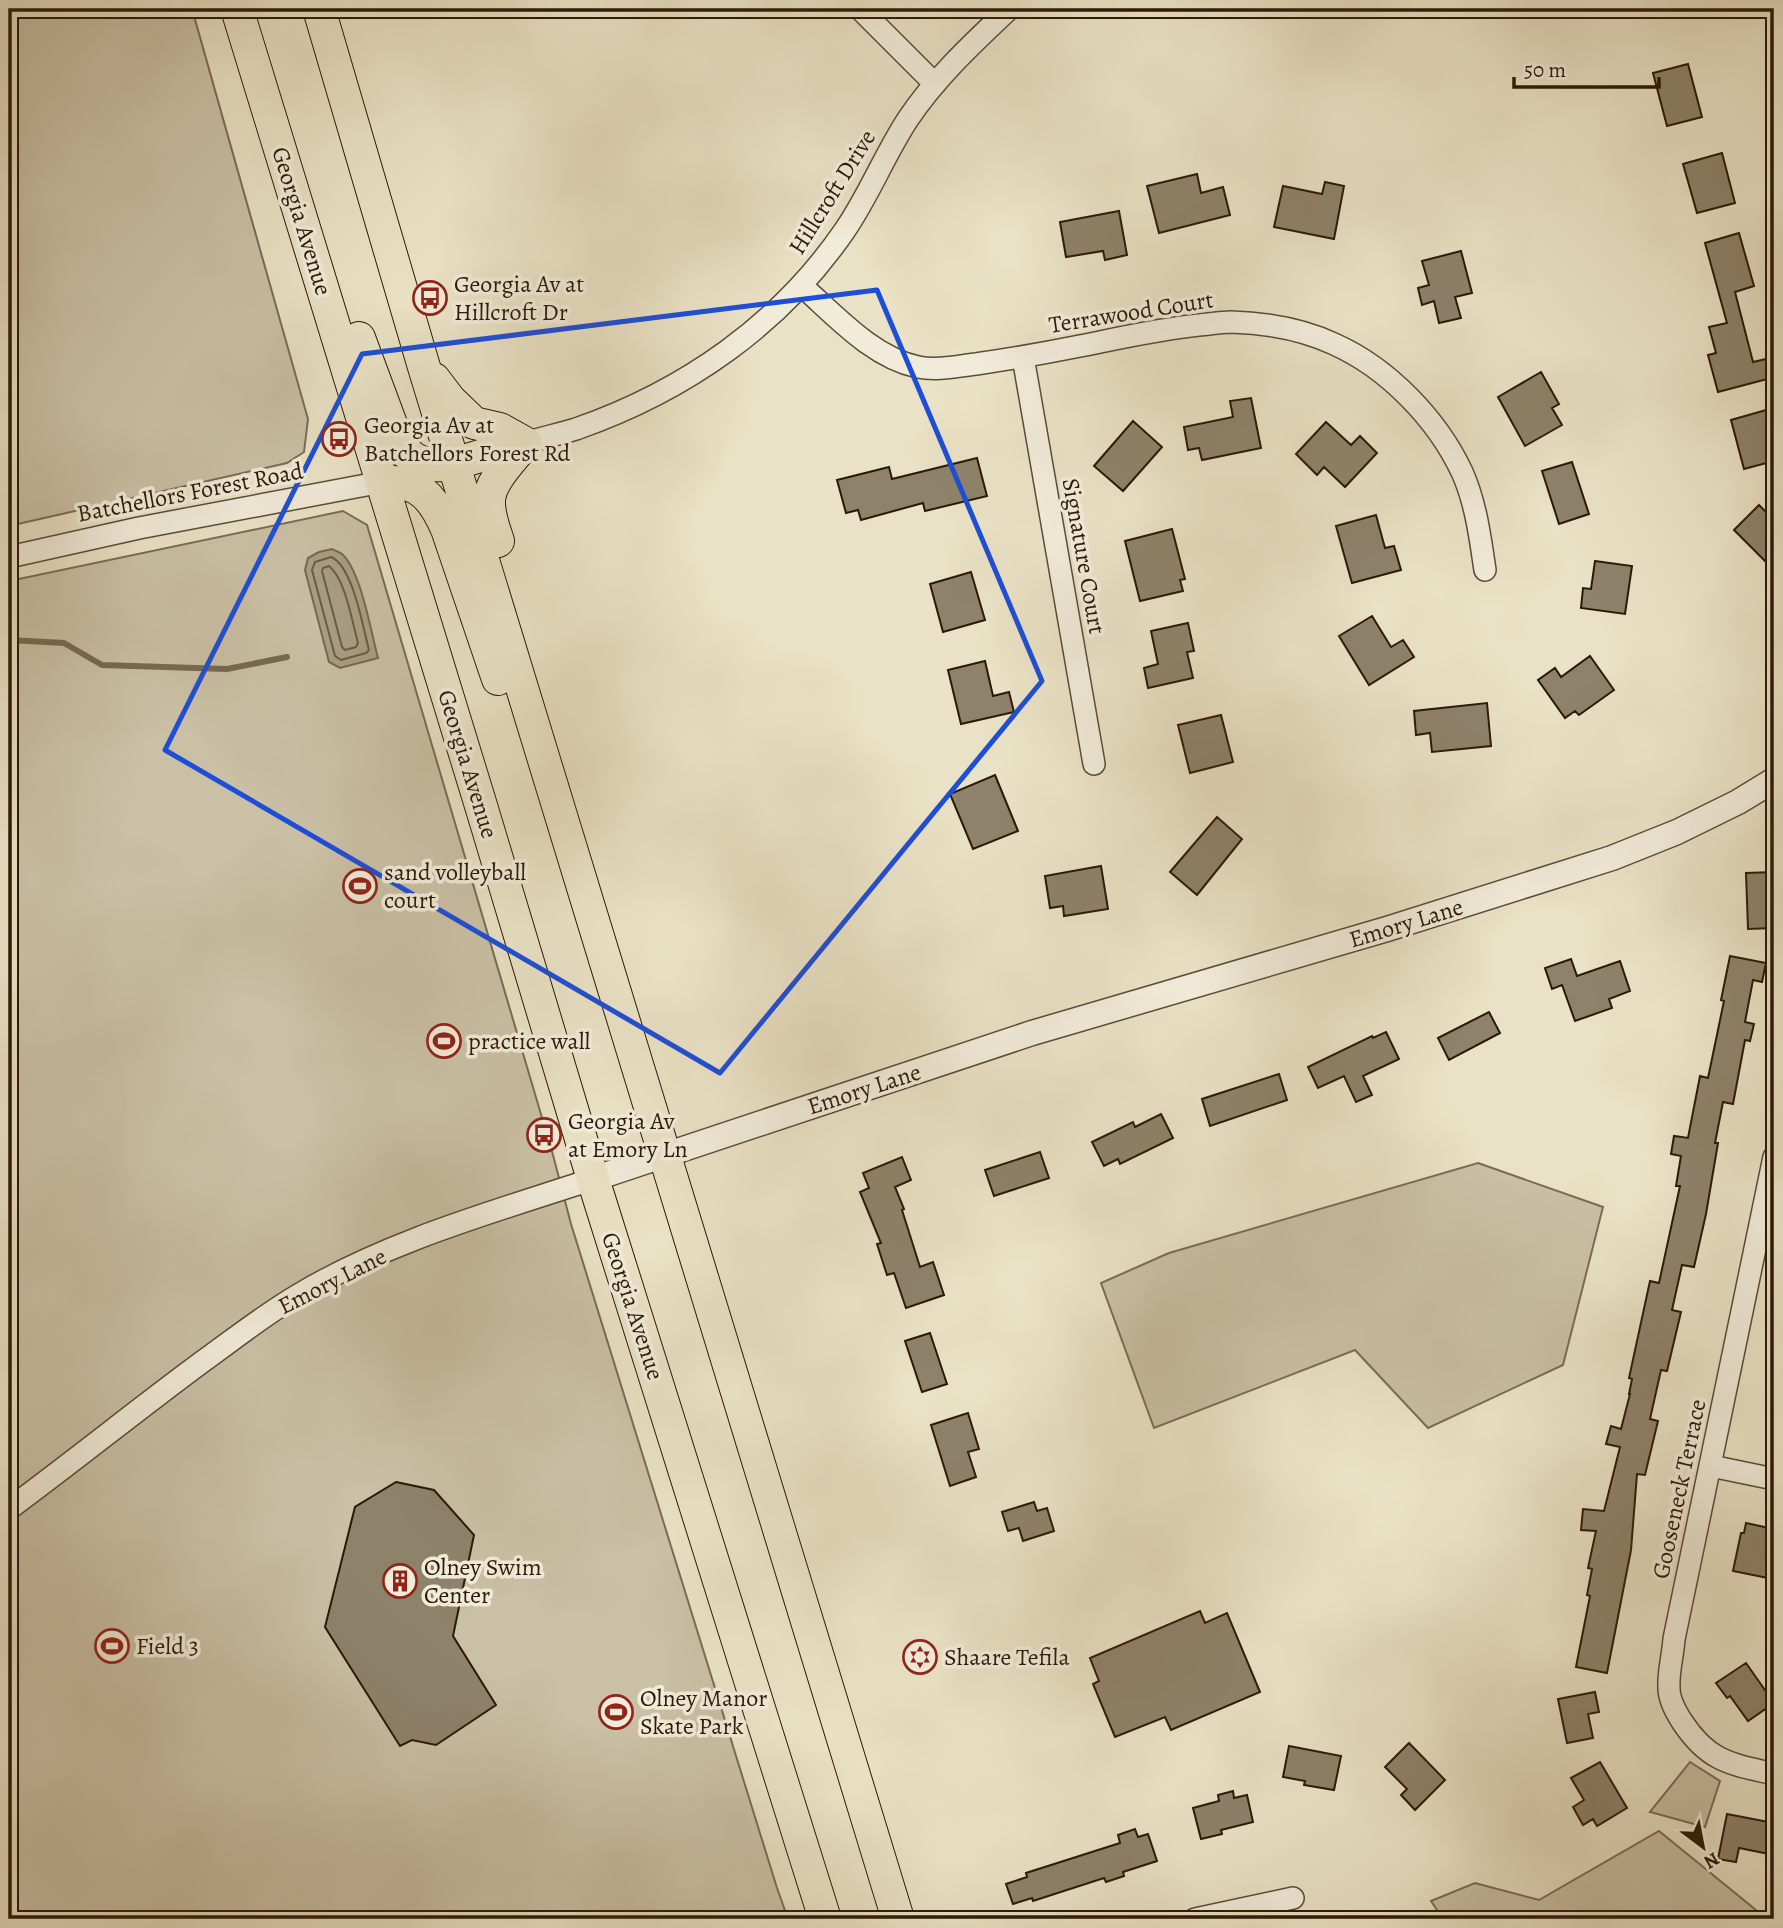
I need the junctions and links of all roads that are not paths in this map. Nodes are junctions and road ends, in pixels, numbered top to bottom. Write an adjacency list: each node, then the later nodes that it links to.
1 (237, 9): 6 (main road, Georgia Avenue)
2 (319, 9): 9 (main road)
3 (860, 9): 5 (street)
4 (1009, 9): 5 (street, Hillcroft Drive)
5 (935, 84): 7 (street, Hillcroft Drive)
6 (277, 141): 11 (main road); 12 (main road, Georgia Avenue)
7 (802, 286): 8 (street, Terrawood Court); 10 (street, Hillcroft Drive)
8 (1023, 357): 14 (street, Terrawood Court); 17 (street, Signature Court)
9 (424, 366): 10 (main road); 11 (main road)
10 (524, 443): 11 (main road); 15 (main road)
11 (454, 464): 15 (main road)
12 (382, 482): 13 (street, Batchellors Forest Road); 16 (main road); 21 (main road, Georgia Avenue)
13 (9, 557)
14 (1485, 570)
15 (510, 650): 16 (main road)
16 (543, 756): 19 (main road)
17 (1094, 764)
18 (1774, 780): 19 (street, Emory Lane)
19 (664, 1155): 21 (street, Emory Lane); 28 (main road)
20 (1774, 1157): 22 (street, Gooseneck Terrace)
21 (593, 1179): 24 (street, Emory Lane); 27 (main road, Georgia Avenue)
22 (1711, 1466): 23 (street); 25 (street, Gooseneck Terrace)
23 (1774, 1479)
24 (9, 1509)
25 (1774, 1774)
26 (1293, 1898): 29 (street)
27 (825, 1919)
28 (898, 1919)
29 (1195, 1919)

